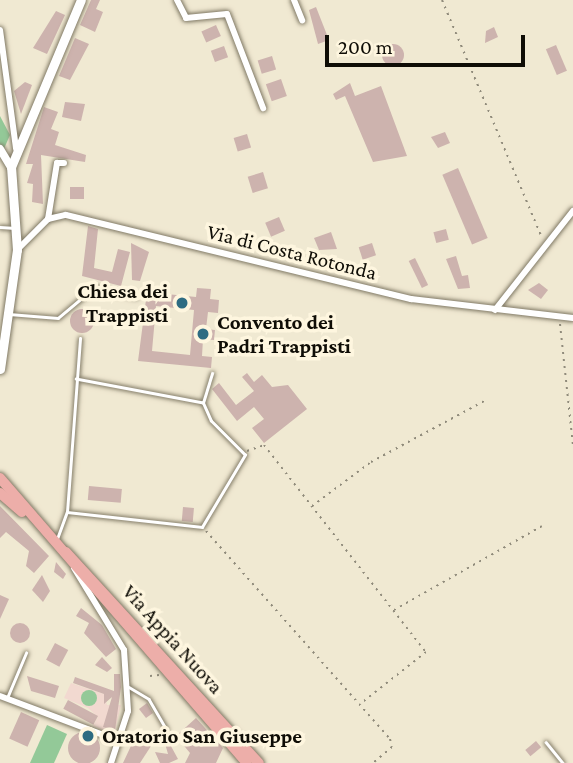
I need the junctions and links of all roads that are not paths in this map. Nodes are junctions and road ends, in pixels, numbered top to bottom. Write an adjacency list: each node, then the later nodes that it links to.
1 (81, 0): 8 (main road)
2 (177, 0): 6 (street)
3 (294, 0): 4 (street)
4 (302, 20)
5 (0, 30): 8 (street)
6 (263, 108)
7 (0, 149): 10 (street)
8 (16, 150): 10 (main road)
9 (64, 163): 12 (street)
10 (10, 167): 14 (main road)
11 (573, 211): 17 (street)
12 (48, 219): 15 (street); 17 (street, Via di Costa Rotonda)
13 (0, 227): 14 (lane)
14 (18, 228): 15 (main road)
15 (18, 250): 18 (main road)
16 (135, 297): 18 (lane)
17 (495, 310): 19 (street, Via di Costa Rotonda)
18 (4, 314): 21 (main road)
19 (573, 318)
20 (80, 338): 23 (lane)
21 (0, 368)
22 (212, 373): 24 (lane)
23 (76, 379): 24 (lane); 27 (lane)
24 (203, 403): 27 (lane)
25 (0, 478): 28 (main road, Via Appia Nuova)
26 (0, 492): 28 (main road)
27 (67, 512): 29 (lane)
28 (44, 529): 29 (main road, Via Appia Nuova)
29 (55, 542): 30 (main road, Via Appia Nuova); 39 (main road, Via Appia Nuova)
30 (74, 568): 32 (street); 38 (main road, Via Appia Nuova)
31 (26, 653): 33 (lane)
32 (129, 687): 34 (lane); 35 (street)
33 (4, 697): 35 (street)
34 (167, 730)
35 (119, 741): 37 (street)
36 (546, 742): 40 (lane)
37 (111, 763)
38 (247, 763)
39 (259, 763)
40 (563, 763)

